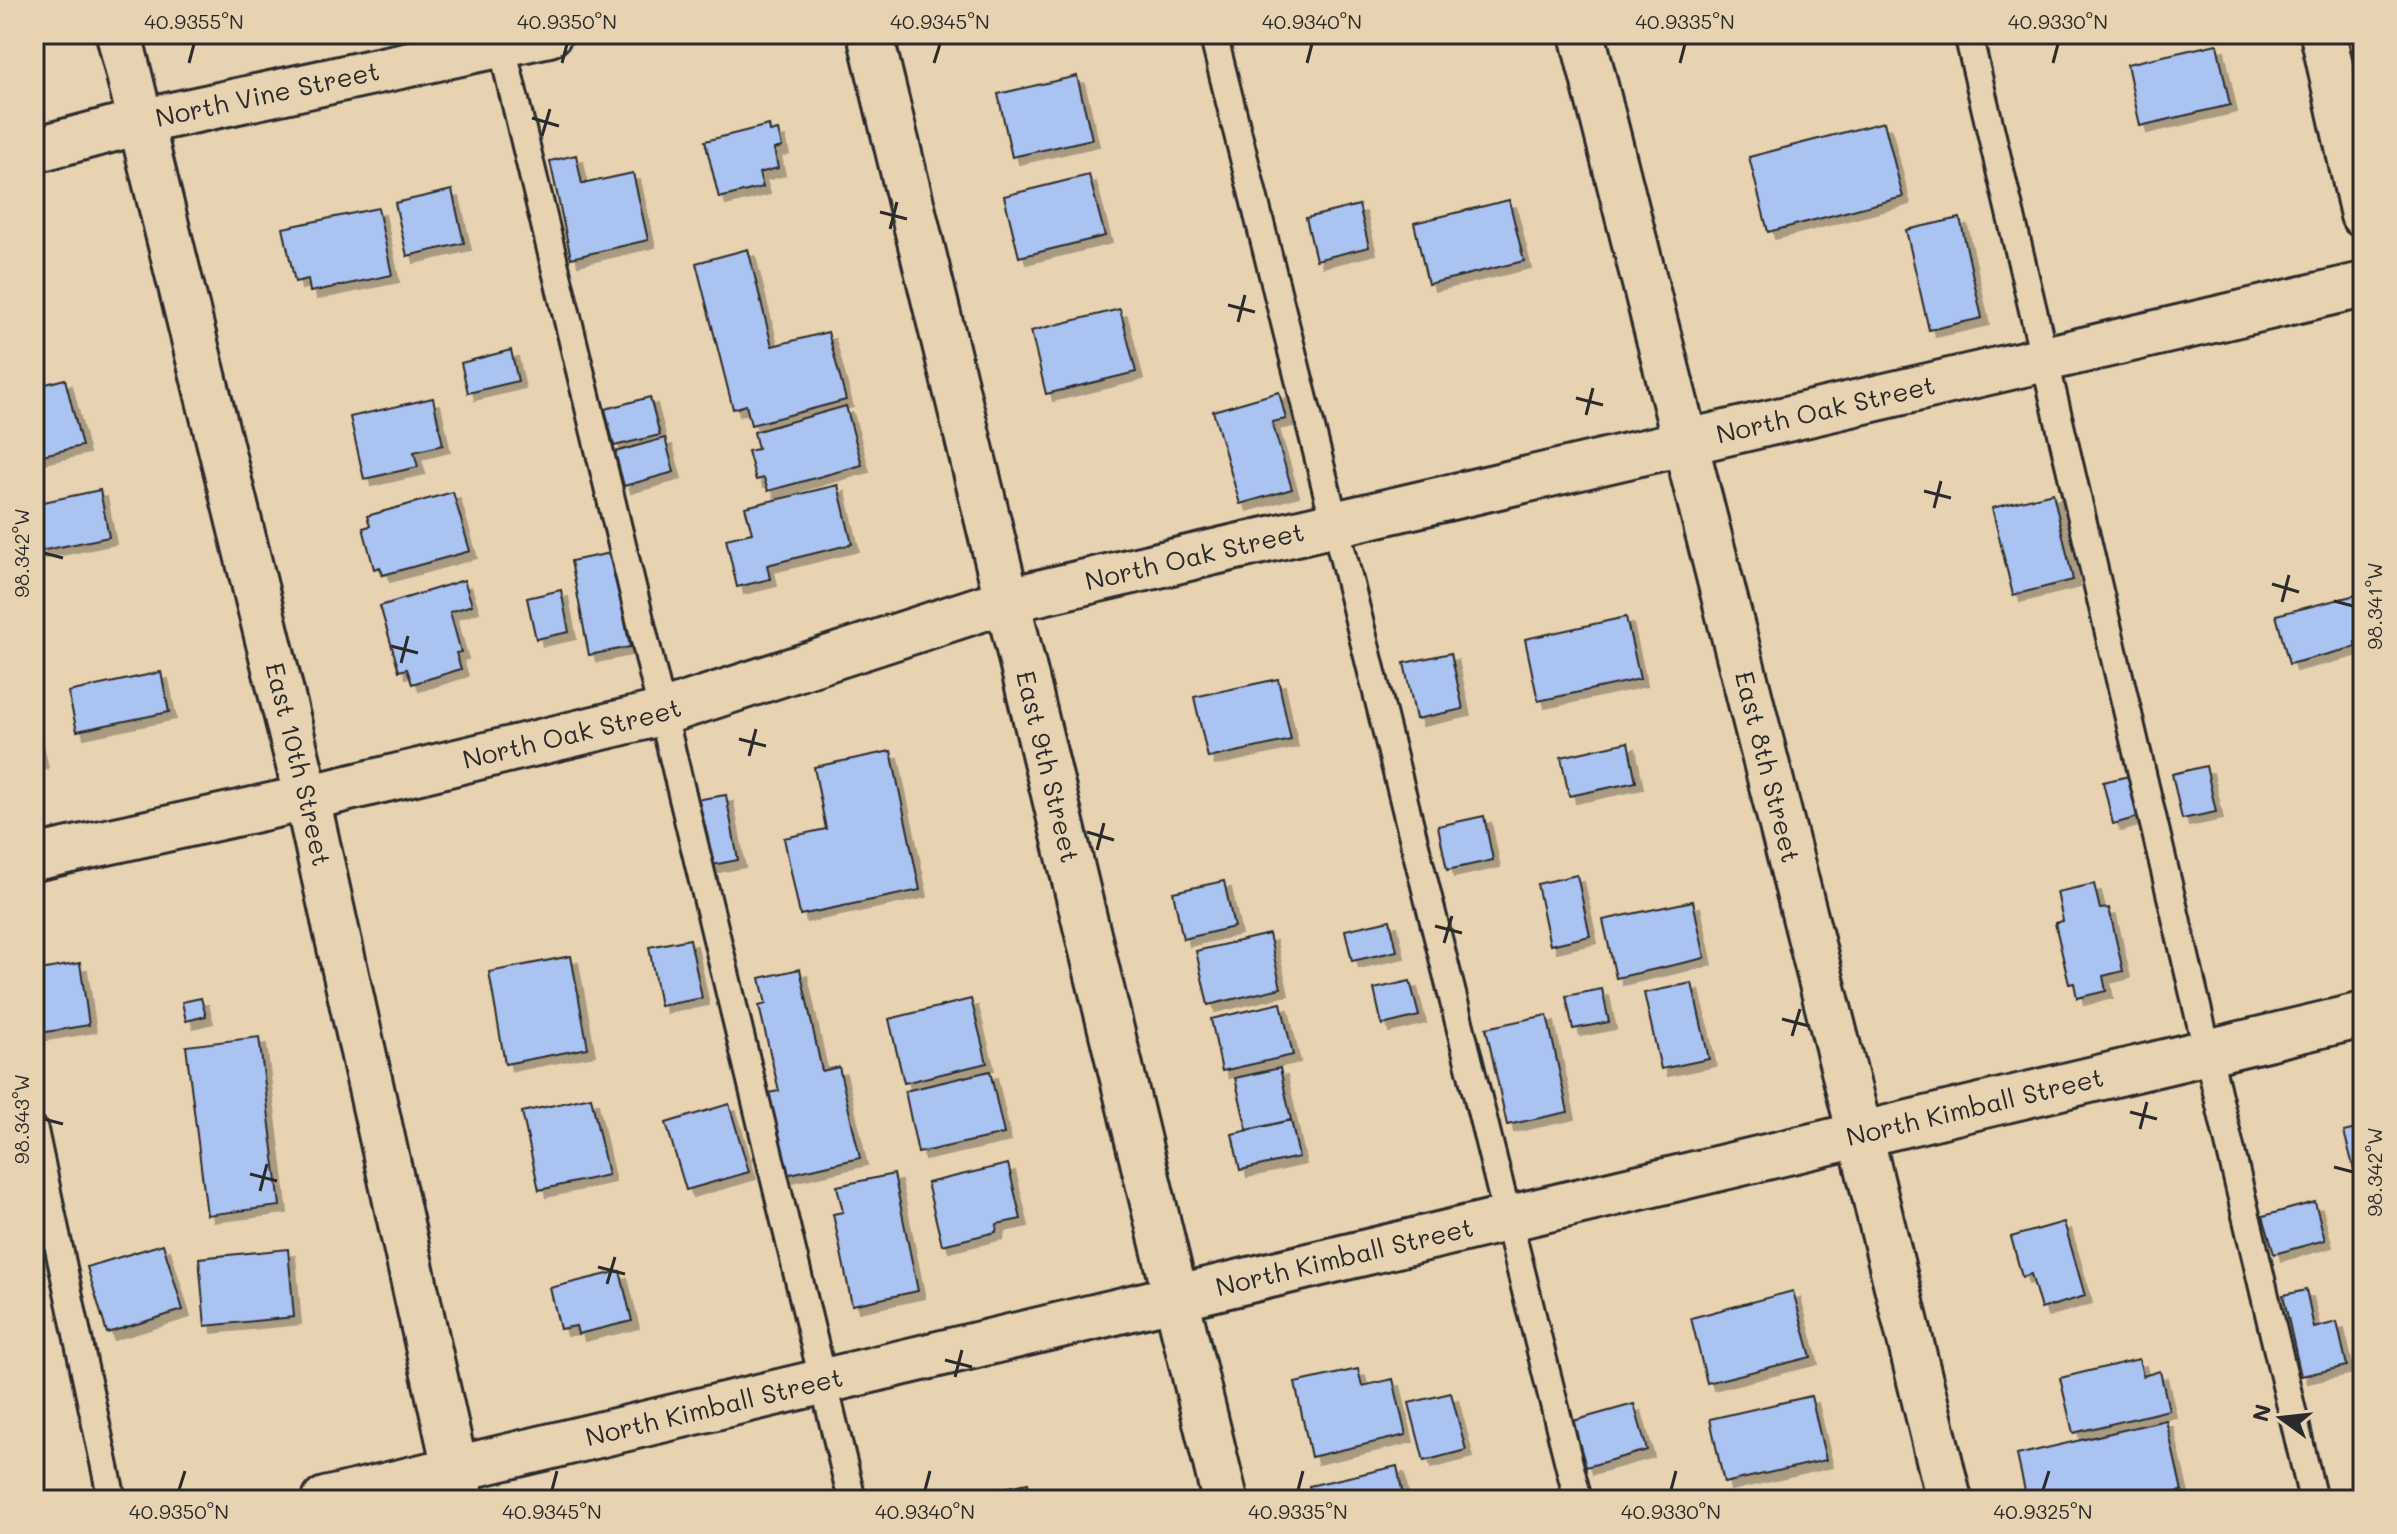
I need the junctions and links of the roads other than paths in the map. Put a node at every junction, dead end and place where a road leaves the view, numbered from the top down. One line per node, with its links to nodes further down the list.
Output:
1 (119, 34): 9 (street, East 10th Street)
2 (549, 34): 8 (street, North Vine Street)
3 (870, 34): 16 (street, East 9th Street)
4 (1213, 34): 15 (lane)
5 (1582, 34): 14 (street, East 8th Street)
6 (1968, 34): 13 (lane)
7 (2323, 34): 11 (street)
8 (501, 39): 9 (street, North Vine Street); 17 (lane)
9 (140, 122): 10 (street, North Vine Street); 18 (street, East 10th Street)
10 (34, 150)
11 (2363, 215)
12 (2363, 285): 13 (street, North Oak Street)
13 (2045, 359): 14 (street, North Oak Street); 21 (lane)
14 (1686, 443): 15 (street, North Oak Street); 23 (street, East 8th Street)
15 (1335, 524): 16 (street, North Oak Street); 24 (lane)
16 (1008, 600): 17 (street, North Oak Street); 25 (street, East 9th Street)
17 (661, 713): 18 (street, North Oak Street); 26 (lane)
18 (307, 798): 19 (street, North Oak Street); 27 (street, East 10th Street)
19 (34, 858)
20 (2363, 1015): 21 (street, North Kimball Street)
21 (2207, 1052): 23 (street, North Kimball Street); 34 (lane)
22 (34, 1130): 28 (lane)
23 (1860, 1134): 24 (street, North Kimball Street); 33 (street, East 8th Street)
24 (1508, 1218): 25 (street, North Kimball Street); 32 (lane)
25 (1176, 1297): 26 (street, North Kimball Street); 31 (street, East 9th Street)
26 (824, 1381): 27 (street, North Kimball Street); 30 (lane)
27 (458, 1485): 29 (street, North Kimball Street)
28 (112, 1500)
29 (325, 1500)
30 (852, 1500)
31 (1225, 1500)
32 (1578, 1500)
33 (1949, 1500)
34 (2313, 1500)

